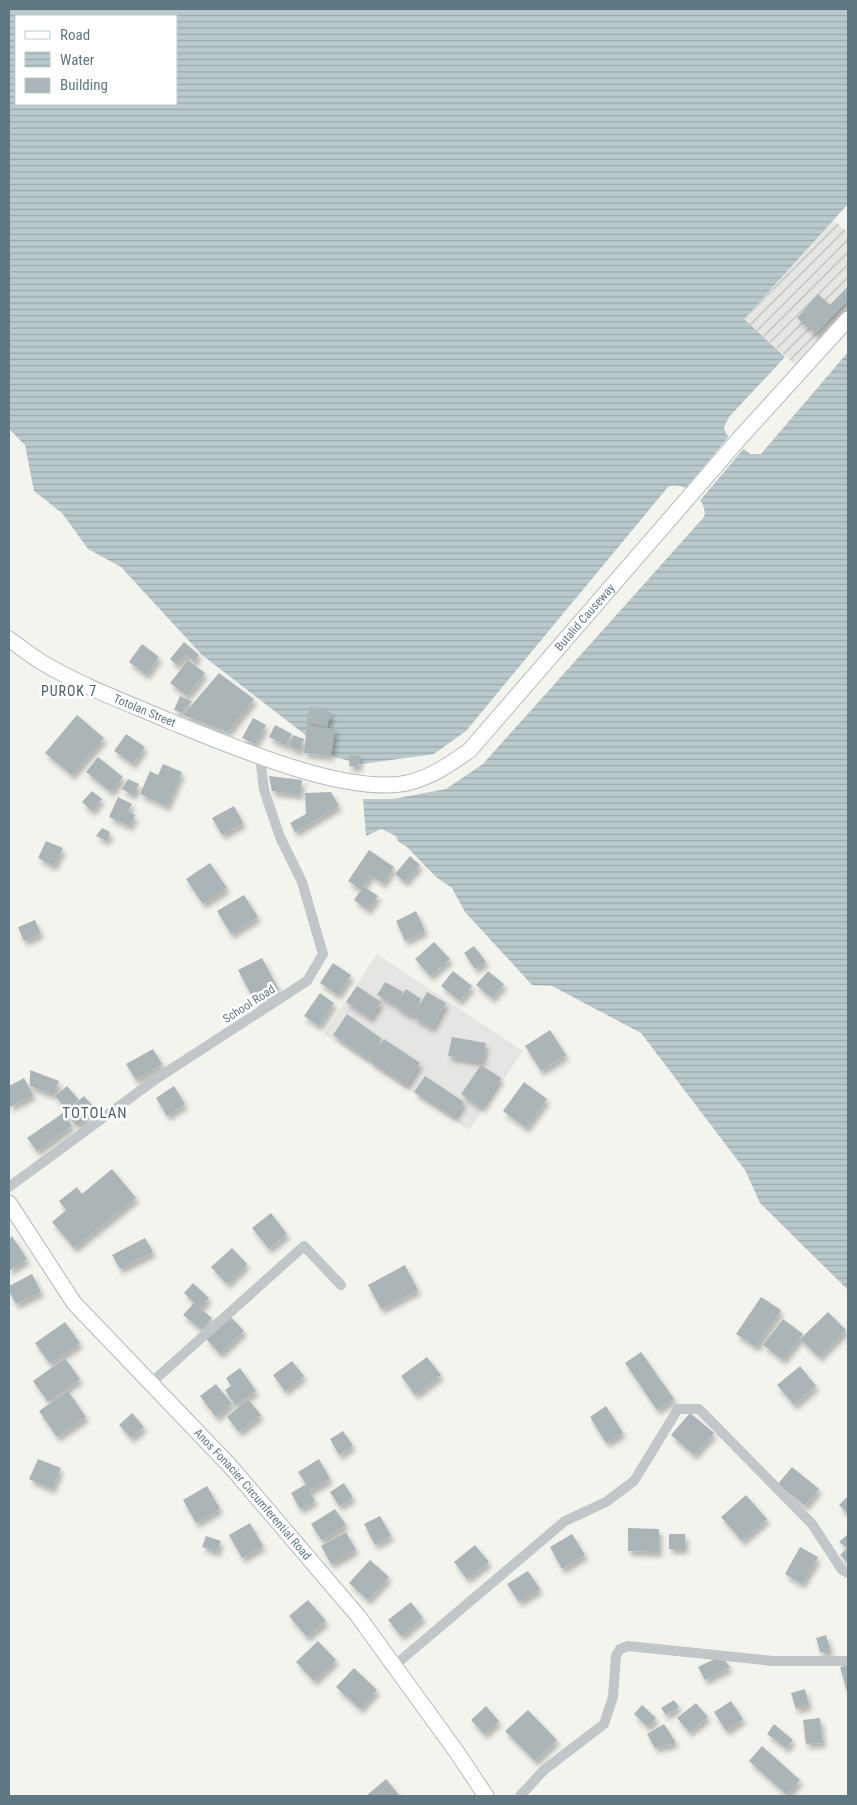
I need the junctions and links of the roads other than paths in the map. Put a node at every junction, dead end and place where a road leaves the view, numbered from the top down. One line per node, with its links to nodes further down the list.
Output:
1 (848, 319): 3 (main road, Butalid Causeway)
2 (9, 639): 3 (main road, Totolan Street)
3 (260, 756): 4 (street, School Road)
4 (9, 1187)
5 (9, 1203): 7 (main road, Anos Fonacier Circumferential Road)
6 (341, 1285): 7 (street)
7 (151, 1384): 10 (main road, Anos Fonacier Circumferential Road)
8 (848, 1573): 10 (street)
9 (848, 1661): 12 (street)
10 (395, 1664): 11 (main road, Anos Fonacier Circumferential Road)
11 (486, 1796)
12 (520, 1796)

